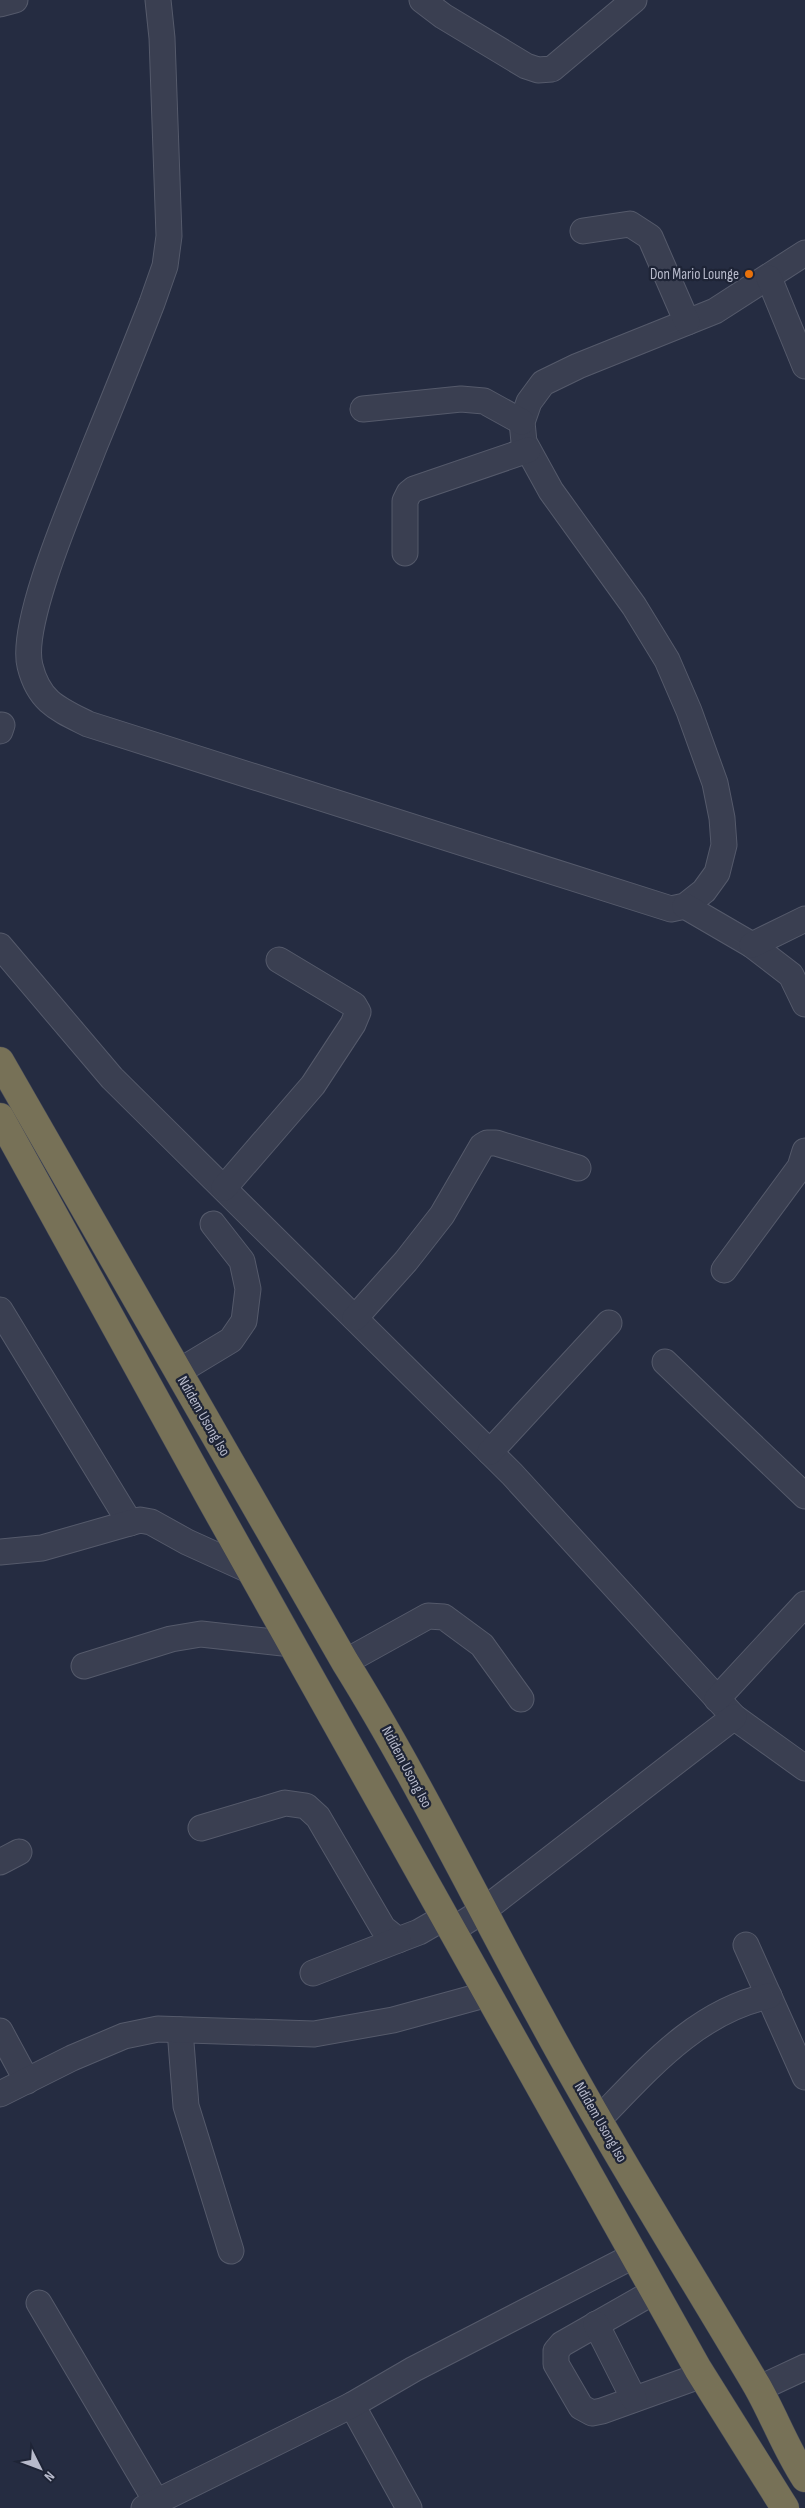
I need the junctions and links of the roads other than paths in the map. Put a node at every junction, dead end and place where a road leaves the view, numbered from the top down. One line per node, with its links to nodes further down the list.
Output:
1 (15, 0): 5 (street)
2 (158, 0): 15 (street)
3 (422, 0): 4 (street)
4 (634, 0)
5 (0, 4)
6 (583, 231): 9 (street)
7 (805, 252): 8 (street)
8 (770, 278): 9 (street); 10 (street)
9 (687, 322): 12 (street)
10 (805, 366)
11 (363, 410): 12 (street)
12 (522, 422): 13 (street)
13 (528, 450): 14 (street); 15 (street)
14 (405, 553)
15 (685, 906): 17 (street)
16 (805, 920): 17 (street)
17 (752, 945): 20 (street)
18 (0, 946): 25 (street)
19 (279, 960): 25 (street)
20 (805, 1004)
21 (0, 1061): 32 (highway, Ndidem Usong Iso)
22 (0, 1117): 37 (highway)
23 (805, 1152): 27 (street)
24 (578, 1168): 29 (street)
25 (224, 1188): 29 (street)
26 (213, 1224): 32 (street)
27 (724, 1270)
28 (0, 1310): 35 (street)
29 (355, 1318): 33 (street)
30 (609, 1323): 33 (street)
31 (665, 1362): 34 (street)
32 (178, 1372): 40 (highway, Ndidem Usong Iso)
33 (490, 1452): 43 (street)
34 (805, 1496)
35 (130, 1523): 36 (street); 37 (street)
36 (0, 1552)
37 (251, 1571): 39 (highway)
38 (804, 1606): 43 (street)
39 (292, 1644): 41 (street); 47 (highway)
40 (345, 1662): 42 (street); 46 (highway, Ndidem Usong Iso)
41 (84, 1666)
42 (521, 1699)
43 (726, 1708): 44 (street); 46 (street)
44 (805, 1768)
45 (201, 1828): 48 (street)
46 (484, 1910): 47 (street); 58 (highway, Ndidem Usong Iso)
47 (448, 1923): 48 (street); 51 (highway)
48 (398, 1940): 50 (street)
49 (746, 1945): 52 (street)
50 (313, 1973)
51 (488, 1994): 53 (street); 60 (highway)
52 (769, 1996): 55 (street); 58 (street)
53 (180, 2030): 56 (street); 59 (street)
54 (0, 2031): 56 (street)
55 (805, 2077)
56 (26, 2081): 57 (street)
57 (0, 2094)
58 (599, 2119): 66 (highway, Ndidem Usong Iso)
59 (231, 2251)
60 (635, 2255): 61 (highway); 68 (street)
61 (654, 2291): 63 (street); 65 (highway)
62 (39, 2303): 70 (street)
63 (596, 2324): 67 (street); 67 (street)
64 (805, 2367): 66 (street)
65 (702, 2374): 67 (street); 72 (highway)
66 (758, 2389): 69 (highway, Ndidem Usong Iso)
67 (634, 2399)
68 (352, 2404): 70 (street); 71 (street)
69 (805, 2478)
70 (150, 2505)
71 (409, 2508)
72 (785, 2508)

